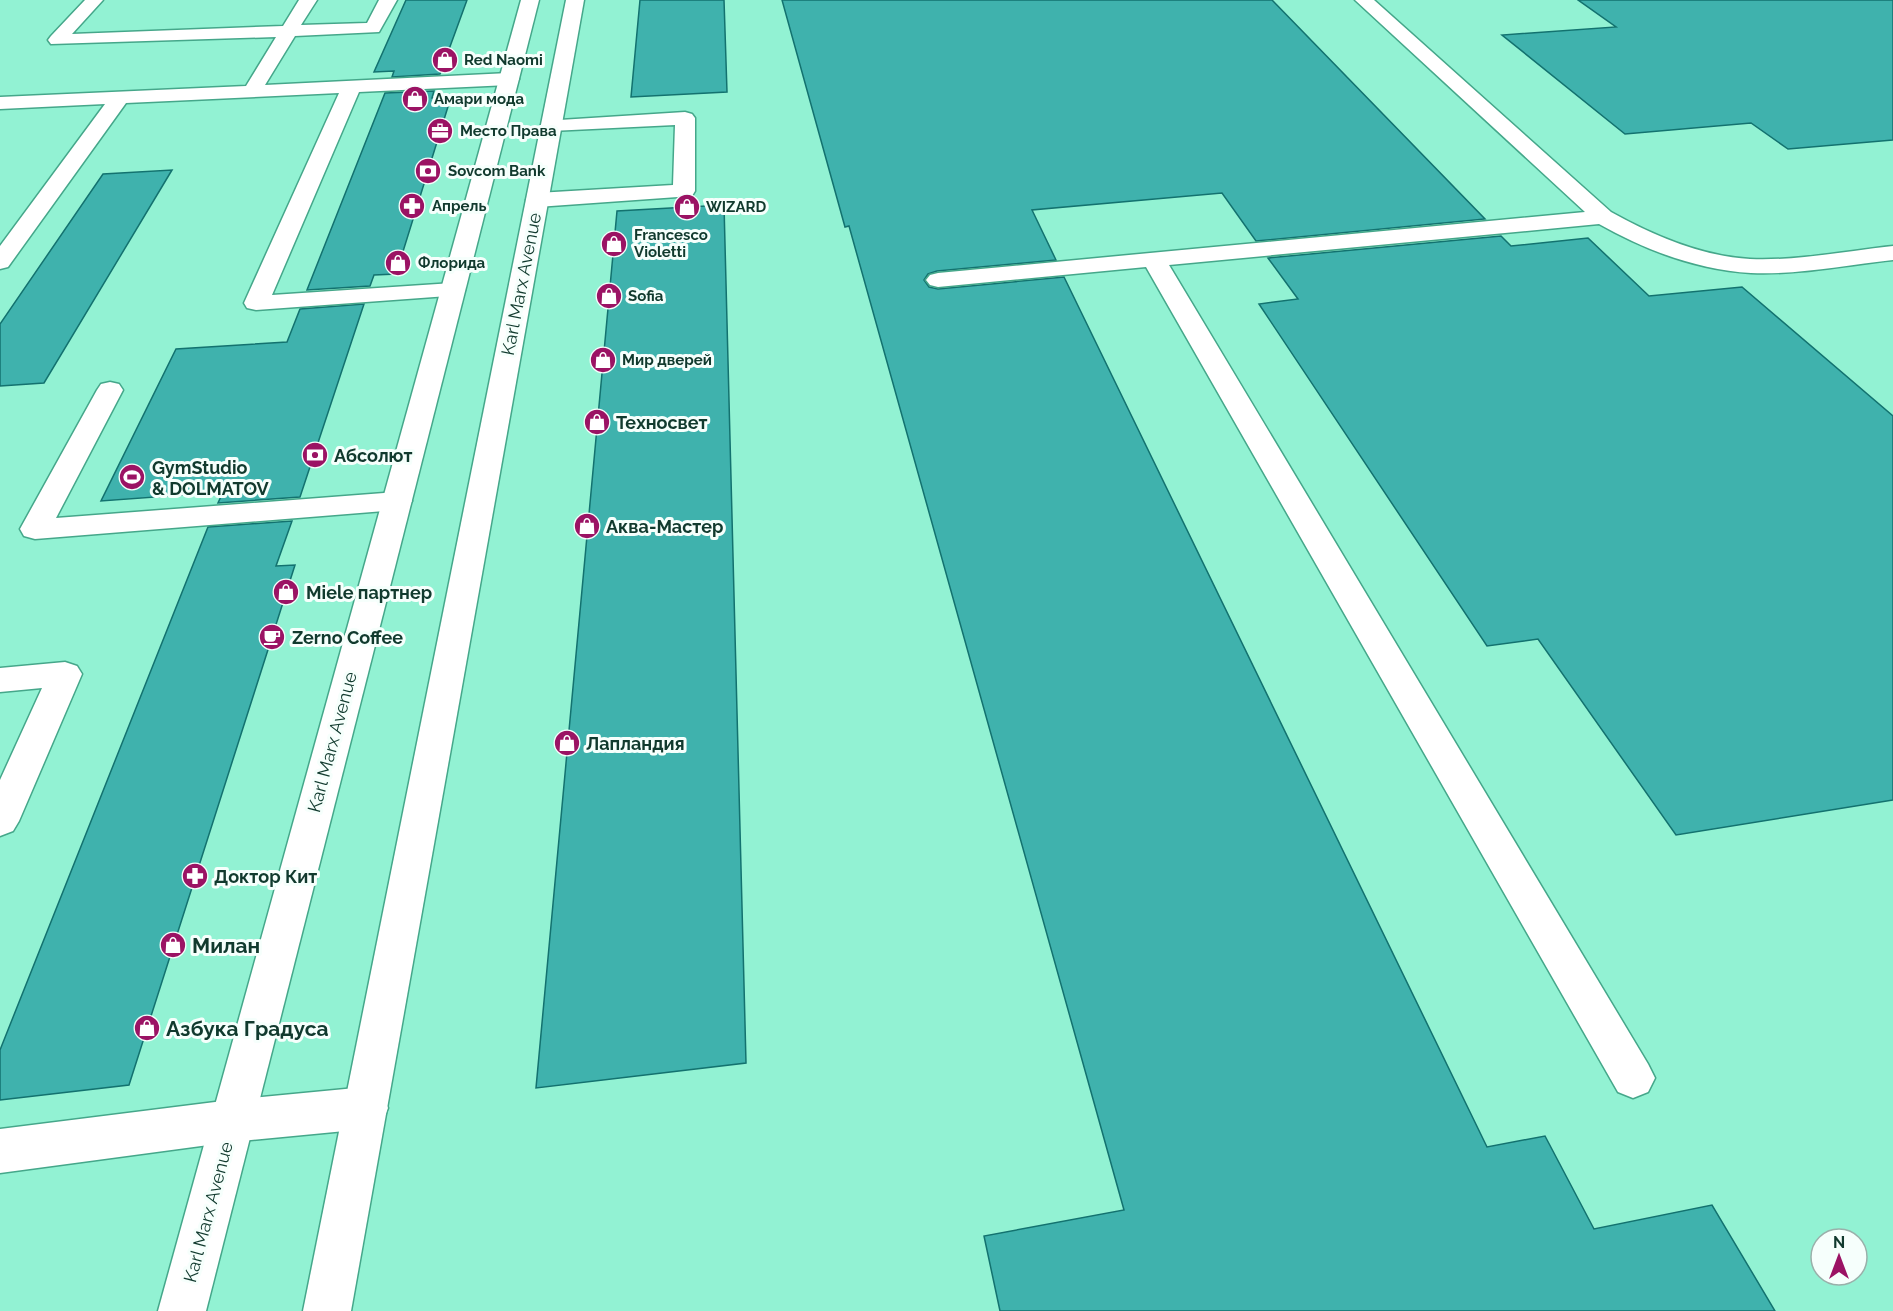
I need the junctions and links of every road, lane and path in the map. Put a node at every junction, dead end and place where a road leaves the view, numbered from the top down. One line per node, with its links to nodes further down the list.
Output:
1 (94, 0): 7 (main road)
2 (308, 0): 7 (main road)
3 (388, 0): 7 (main road)
4 (530, 0): 8 (main road, Karl Marx Avenue)
5 (575, 0): 13 (main road, Karl Marx Avenue)
6 (1364, 0): 15 (main road)
7 (289, 31): 10 (main road)
8 (510, 79): 9 (main road); 20 (main road, Karl Marx Avenue)
9 (352, 86): 10 (main road); 20 (main road)
10 (252, 91): 11 (main road)
11 (120, 97): 12 (main road); 18 (main road)
12 (0, 103)
13 (551, 125): 14 (main road, Karl Marx Avenue); 14 (main road)
14 (537, 200): 26 (main road, Karl Marx Avenue)
15 (1603, 217): 16 (main road); 17 (main road)
16 (1893, 253)
17 (1154, 260): 19 (main road); 25 (main road)
18 (0, 262)
19 (938, 280)
20 (453, 290): 22 (main road, Karl Marx Avenue)
21 (110, 390): 22 (main road)
22 (397, 501): 27 (main road, Karl Marx Avenue)
23 (0, 680): 24 (main road)
24 (0, 821)
25 (1633, 1078)
26 (366, 1108): 27 (main road); 30 (main road, Karl Marx Avenue)
27 (231, 1121): 28 (main road); 29 (main road, Karl Marx Avenue)
28 (0, 1151)
29 (182, 1311)
30 (327, 1311)

